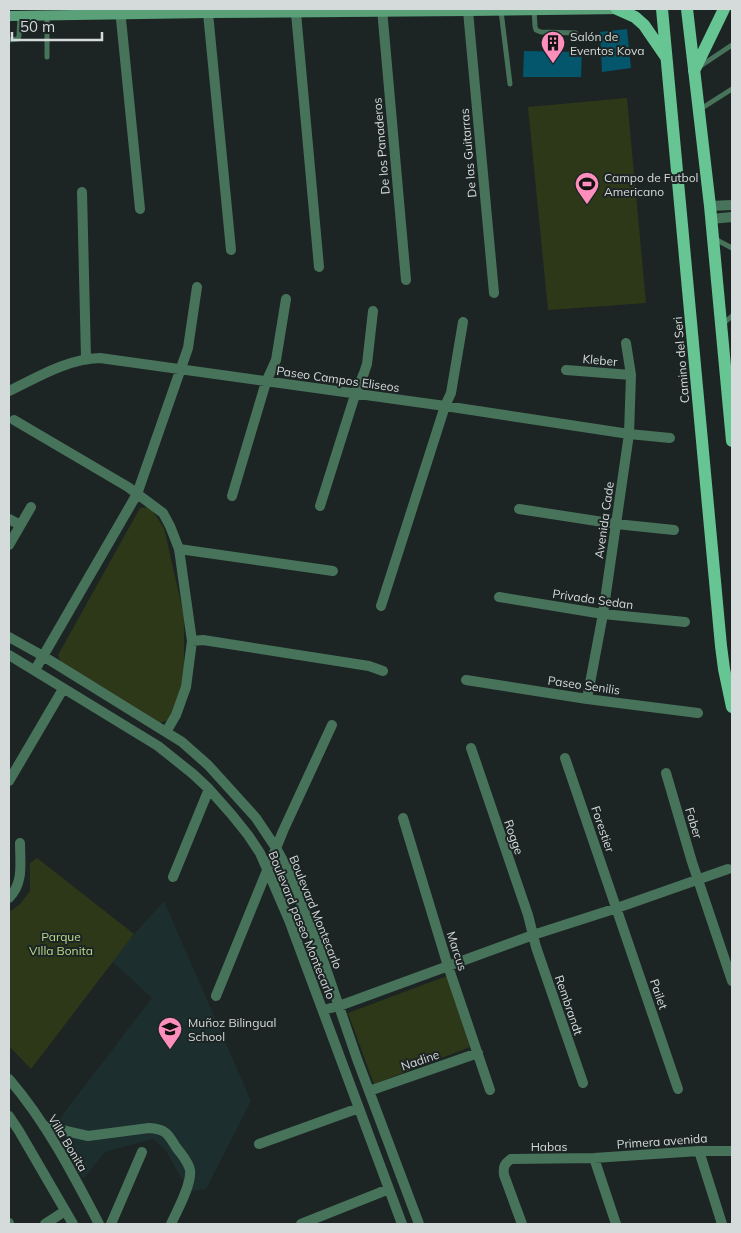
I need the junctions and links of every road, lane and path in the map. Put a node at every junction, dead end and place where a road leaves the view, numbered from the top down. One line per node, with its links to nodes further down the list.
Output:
1 (618, 9): 2 (main road); 7 (main road); 20 (main road)
2 (622, 9)
3 (662, 9): 20 (main road, Camino del Seri)
4 (688, 9): 21 (main road)
5 (724, 9): 21 (main road)
6 (382, 10): 10 (main road); 12 (main road); 34 (street, De los Panaderos)
7 (534, 10): 8 (main road); 16 (lane)
8 (500, 11): 10 (main road); 22 (lane)
9 (120, 12): 11 (main road); 13 (main road); 27 (street)
10 (468, 12): 36 (street, De las Guitarras)
11 (208, 13): 12 (main road); 32 (street)
12 (296, 13): 33 (street)
13 (47, 15): 15 (main road); 19 (lane)
14 (9, 16): 15 (main road)
15 (20, 16): 17 (lane)
16 (576, 33)
17 (9, 40)
18 (732, 45): 21 (lane)
19 (47, 57)
20 (666, 57): 82 (main road, Camino del Seri)
21 (694, 70): 24 (main road)
22 (510, 84)
23 (732, 89): 24 (lane)
24 (699, 111): 28 (main road)
25 (82, 192): 43 (street)
26 (732, 204): 28 (street)
27 (140, 209)
28 (710, 213): 29 (street); 30 (main road)
29 (732, 217)
30 (712, 237): 31 (lane); 41 (main road)
31 (732, 248)
32 (231, 250)
33 (319, 267)
34 (406, 280)
35 (197, 287): 44 (street)
36 (494, 293)
37 (286, 299): 48 (street)
38 (373, 311): 50 (street)
39 (732, 316): 41 (lane)
40 (463, 322): 52 (street)
41 (721, 326): 46 (main road)
42 (626, 344): 47 (street, Avenida Cade)
43 (86, 358): 44 (street, Paseo Campos Eliseos); 49 (street, Paseo Campos Eliseos)
44 (181, 369): 48 (street, Paseo Campos Eliseos); 57 (street)
45 (566, 370): 47 (street, Kleber)
46 (729, 374): 51 (main road)
47 (631, 375): 54 (street, Avenida Cade)
48 (266, 382): 50 (street, Paseo Campos Eliseos); 58 (street)
49 (9, 391)
50 (356, 394): 52 (street, Paseo Campos Eliseos); 59 (street)
51 (731, 404): 56 (main road)
52 (445, 406): 54 (street, Paseo Campos Eliseos); 70 (street)
53 (14, 420): 57 (street)
54 (629, 434): 55 (street, Paseo Campos Eliseos); 63 (street, Avenida Cade)
55 (670, 438)
56 (732, 441)
57 (137, 494): 67 (street); 76 (street)
58 (232, 496)
59 (320, 506)
60 (31, 507): 64 (street)
61 (519, 509): 63 (street)
62 (9, 518): 64 (street)
63 (616, 524): 65 (street); 71 (street, Avenida Cade)
64 (20, 525): 66 (street)
65 (674, 530)
66 (9, 546)
67 (179, 549): 68 (street); 74 (street)
68 (333, 571)
69 (499, 597): 71 (street, Privada Sedan)
70 (382, 606)
71 (603, 614): 72 (street, Privada Sedan); 81 (street, Avenida Cade)
72 (685, 622)
73 (9, 637): 76 (street, Boulevard Montecarlo)
74 (192, 640): 78 (street); 85 (street)
75 (9, 655): 77 (street, Boulevard paseo Montecarlo)
76 (43, 656): 77 (street); 85 (street, Boulevard Montecarlo)
77 (35, 670): 80 (street, Boulevard paseo Montecarlo)
78 (384, 671)
79 (466, 680): 81 (street, Paseo Senilis)
80 (63, 688): 89 (street); 90 (street, Boulevard paseo Montecarlo)
81 (587, 699): 83 (street, Paseo Senilis)
82 (732, 707)
83 (698, 713)
84 (332, 725): 93 (street)
85 (166, 732): 93 (street, Boulevard Montecarlo)
86 (470, 748): 100 (street, Rogge)
87 (566, 758): 99 (street, Forestier)
88 (666, 772): 97 (street, Faber)
89 (9, 781)
90 (209, 789): 94 (street, Boulevard paseo Montecarlo); 96 (street)
91 (403, 818): 101 (street, Marcus)
92 (20, 843): 98 (street)
93 (276, 848): 94 (street); 104 (street, Boulevard Montecarlo)
94 (267, 869): 103 (street); 105 (street, Boulevard paseo Montecarlo)
95 (728, 869): 97 (street)
96 (173, 877)
97 (698, 880): 99 (street); 102 (street, Faber)
98 (9, 898)
99 (617, 908): 100 (street); 109 (street, Pailet)
100 (533, 935): 101 (street); 108 (street, Rembrandt)
101 (448, 966): 104 (street); 106 (street, Marcus)
102 (732, 981)
103 (216, 996)
104 (339, 1006): 105 (street); 111 (street, Boulevard Montecarlo)
105 (323, 1010): 112 (street, Boulevard paseo Montecarlo)
106 (478, 1052): 110 (street, Marcus); 111 (street, Nadine)
107 (9, 1079): 114 (street, Villa Bonita)
108 (583, 1083)
109 (678, 1089)
110 (490, 1090)
111 (370, 1091): 129 (street, Boulevard Montecarlo)
112 (355, 1110): 115 (street); 120 (street, Boulevard paseo Montecarlo)
113 (9, 1116): 121 (street)
114 (44, 1126): 124 (street, Villa Bonita); 126 (street)
115 (260, 1144)
116 (699, 1151): 117 (street, Primera avenida); 119 (street, Primera avenida); 132 (street)
117 (732, 1151)
118 (142, 1152): 125 (street)
119 (594, 1158): 130 (street, Habas); 131 (street)
120 (385, 1190): 127 (street); 128 (street, Boulevard paseo Montecarlo)
121 (66, 1211): 122 (street); 123 (street)
122 (45, 1224)
123 (74, 1224)
124 (99, 1224)
125 (111, 1224)
126 (171, 1224)
127 (301, 1224)
128 (402, 1224)
129 (419, 1224)
130 (522, 1224)
131 (616, 1224)
132 (722, 1224)

